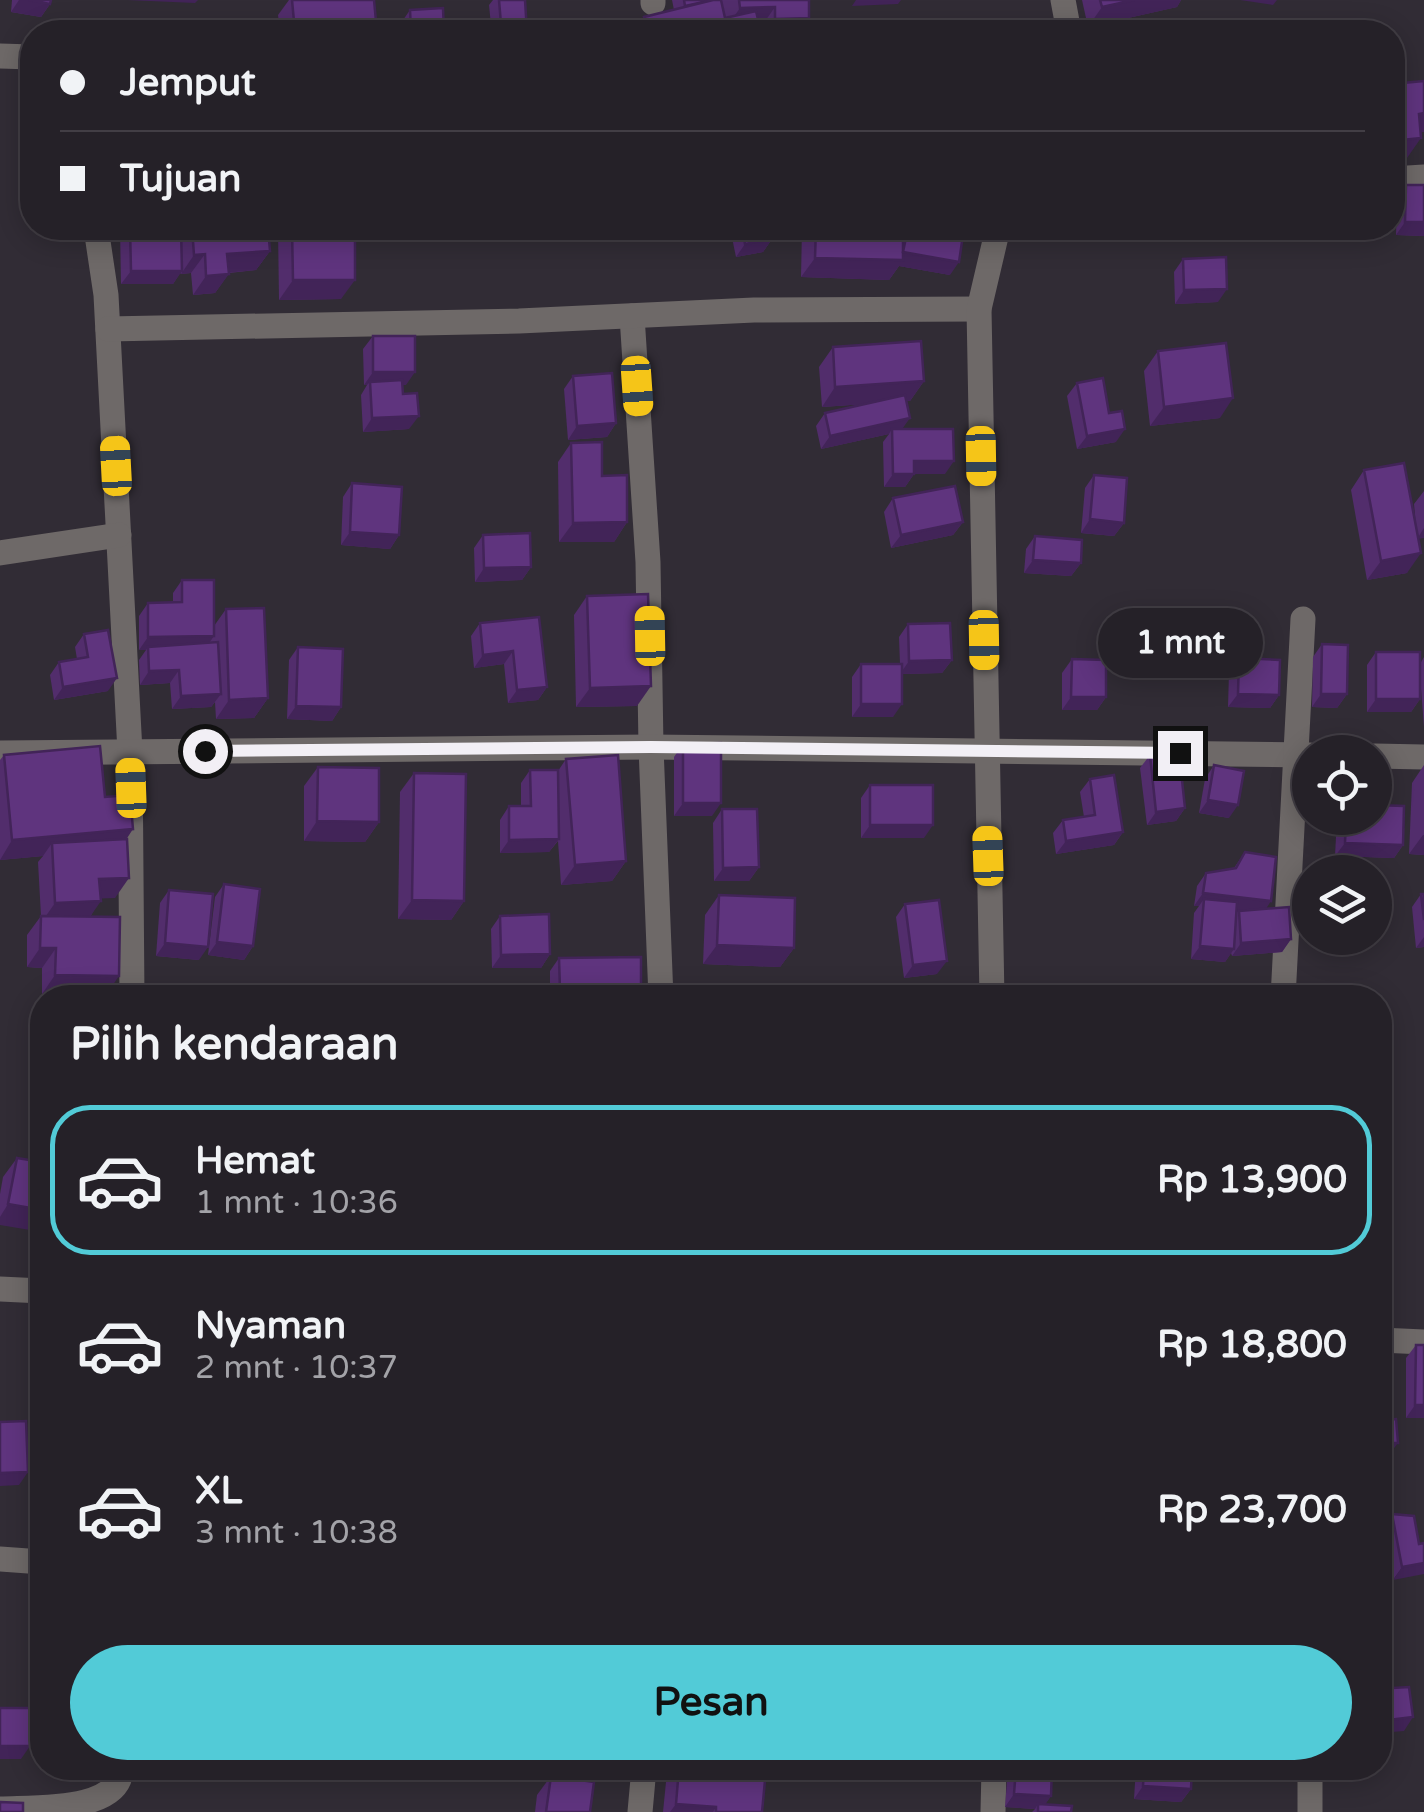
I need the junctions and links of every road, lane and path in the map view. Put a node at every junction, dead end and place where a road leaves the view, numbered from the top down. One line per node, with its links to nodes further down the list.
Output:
1 (97, 240): 5 (street)
2 (995, 240): 3 (street)
3 (979, 310): 4 (street); 11 (street)
4 (632, 316): 5 (street); 10 (street)
5 (108, 329): 6 (street)
6 (120, 535): 7 (street); 12 (street)
7 (0, 553)
8 (1303, 619): 9 (street)
9 (1304, 735)
10 (651, 747): 11 (street); 12 (street); 19 (street)
11 (986, 750): 14 (street); 20 (street)
12 (130, 752): 13 (street); 18 (street)
13 (0, 753)
14 (1292, 755)
15 (1392, 756): 16 (street)
16 (1424, 757)
17 (1297, 835): 21 (street)
18 (132, 985)
19 (661, 985)
20 (992, 985)
21 (1283, 985)
22 (0, 1290): 23 (street)
23 (30, 1291)
24 (1392, 1341): 25 (street)
25 (1424, 1342)
26 (0, 1559): 27 (street)
27 (30, 1561)
28 (118, 1780): 32 (street)
29 (643, 1780): 33 (street)
30 (994, 1780): 34 (street)
31 (1310, 1780): 35 (street)
32 (0, 1809)
33 (640, 1812)
34 (993, 1812)
35 (1310, 1812)

